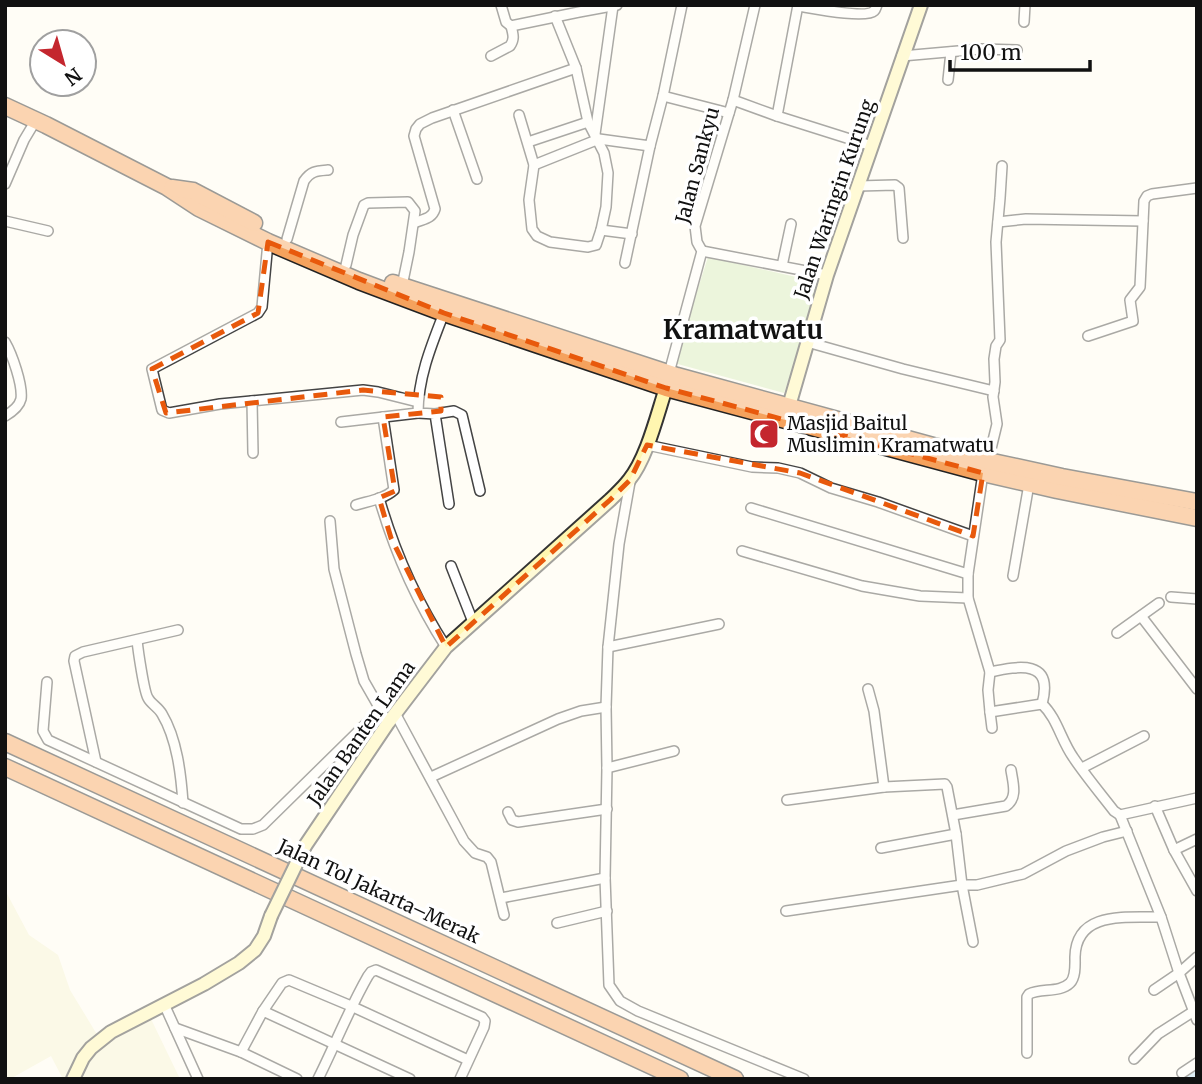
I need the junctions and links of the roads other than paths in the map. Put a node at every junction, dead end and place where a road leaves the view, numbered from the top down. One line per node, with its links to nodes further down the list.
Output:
1 (501, 5): 13 (street)
2 (682, 5): 20 (street)
3 (755, 5): 21 (street, Jalan Sankyu)
4 (877, 5): 10 (street)
5 (921, 5): 17 (main road, Jalan Waringin Kurung)
6 (1025, 5): 12 (street)
7 (615, 6): 9 (street); 29 (street)
8 (798, 6): 10 (street); 26 (street)
9 (578, 8): 11 (street)
10 (847, 9)
11 (555, 16): 13 (street); 18 (street)
12 (1024, 22)
13 (511, 26): 16 (street)
14 (1017, 50): 15 (street)
15 (951, 52): 17 (street); 19 (street)
16 (491, 56)
17 (902, 56): 32 (main road, Jalan Waringin Kurung)
18 (576, 68): 23 (street); 28 (street)
19 (948, 80)
20 (663, 96): 24 (street); 31 (street)
21 (733, 100): 24 (street, Jalan Sankyu); 26 (street)
22 (5, 106): 27 (highway)
23 (453, 110): 36 (street); 44 (street)
24 (729, 113): 52 (street, Jalan Sankyu)
25 (519, 115): 30 (street)
26 (778, 116): 32 (street)
27 (36, 120): 37 (street); 39 (highway)
28 (589, 122): 29 (street); 30 (street)
29 (597, 137): 31 (street); 33 (street); 46 (street)
30 (528, 142): 33 (street)
31 (650, 146): 48 (street)
32 (872, 146): 38 (main road, Jalan Waringin Kurung)
33 (534, 165): 46 (street)
34 (1002, 166): 43 (street)
35 (328, 170): 50 (street)
36 (477, 179)
37 (5, 184)
38 (858, 186): 49 (street); 56 (main road, Jalan Waringin Kurung)
39 (167, 187): 50 (highway); 51 (highway)
40 (1197, 188): 42 (street)
41 (5, 220): 47 (street)
42 (1143, 221): 43 (street); 59 (street)
43 (998, 222): 63 (street)
44 (414, 223): 54 (street); 57 (street)
45 (791, 224): 55 (street)
46 (601, 230): 48 (street)
47 (48, 231)
48 (632, 234): 53 (street)
49 (902, 237)
50 (287, 239): 54 (highway)
51 (268, 242): 58 (highway); 64 (street)
52 (702, 251): 55 (street); 62 (street, Jalan Sankyu)
53 (625, 263)
54 (346, 265): 57 (highway)
55 (782, 266): 56 (street)
56 (827, 275): 61 (main road, Jalan Waringin Kurung)
57 (402, 286): 62 (highway)
58 (444, 313): 62 (highway); 65 (street)
59 (1088, 336)
60 (5, 342): 69 (street)
61 (807, 342): 63 (street); 66 (main road, Jalan Waringin Kurung)
62 (668, 381): 66 (highway); 72 (main road, Jalan Banten Lama); 74 (highway)
63 (994, 391): 74 (street)
64 (252, 401): 65 (street); 73 (street)
65 (418, 402): 67 (street)
66 (789, 406): 74 (highway)
67 (418, 413): 68 (street); 70 (street)
68 (435, 414): 77 (street); 80 (street)
69 (5, 416)
70 (383, 418): 71 (street); 78 (street)
71 (341, 422)
72 (647, 445): 75 (main road, Jalan Banten Lama); 85 (street)
73 (253, 453)
74 (986, 467): 76 (highway); 79 (highway); 85 (street)
75 (630, 480): 95 (main road, Jalan Banten Lama); 101 (street)
76 (1029, 484): 83 (highway); 89 (street)
77 (480, 491)
78 (379, 498): 81 (street); 100 (street)
79 (1197, 502)
80 (449, 504)
81 (356, 505)
82 (751, 508): 88 (street)
83 (1197, 518)
84 (330, 521): 108 (street)
85 (973, 536): 88 (street)
86 (742, 551): 91 (street)
87 (452, 566): 95 (street)
88 (968, 574): 91 (street)
89 (1013, 576)
90 (1171, 597): 92 (street)
91 (968, 598): 102 (street)
92 (1197, 599)
93 (1159, 603): 94 (street)
94 (1141, 616): 98 (street); 105 (street)
95 (473, 622): 100 (main road, Jalan Banten Lama)
96 (719, 624): 101 (street)
97 (178, 630): 99 (street)
98 (1117, 633)
99 (137, 640): 115 (street); 124 (street)
100 (446, 647): 110 (main road, Jalan Banten Lama)
101 (608, 647): 107 (street)
102 (990, 672): 106 (street); 109 (street)
103 (47, 682): 115 (street)
104 (868, 688): 121 (street)
105 (1197, 689)
106 (1042, 704): 109 (street); 118 (street)
107 (606, 707): 117 (street); 120 (street)
108 (380, 710): 110 (street); 124 (street)
109 (990, 712): 111 (street)
110 (392, 718): 120 (street); 148 (main road, Jalan Banten Lama, bridge)
111 (992, 728)
112 (1144, 736): 118 (street)
113 (5, 742): 167 (highway, Jalan Tol Jakarta–Merak)
114 (674, 751): 117 (street)
115 (96, 762): 124 (street)
116 (5, 767): 166 (highway)
117 (607, 768): 126 (street)
118 (1082, 768): 129 (street)
119 (1011, 770): 128 (street)
120 (431, 778): 138 (street)
121 (884, 787): 123 (street); 128 (street)
122 (1197, 798): 125 (street)
123 (787, 800)
124 (183, 803)
125 (1155, 806): 129 (street); 134 (street)
126 (607, 809): 127 (street); 135 (street)
127 (508, 812)
128 (953, 815): 131 (street)
129 (1120, 815): 130 (street)
130 (1127, 831): 136 (street); 142 (street)
131 (956, 834): 133 (street); 136 (street)
132 (1197, 839): 134 (street)
133 (881, 848)
134 (1174, 850): 137 (street)
135 (605, 878): 138 (street); 139 (street)
136 (962, 885): 140 (street); 144 (street)
137 (1197, 891)
138 (501, 898): 141 (street)
139 (607, 911): 143 (street); 168 (street)
140 (786, 911)
141 (504, 915)
142 (1161, 918): 146 (street); 155 (street)
143 (557, 923)
144 (973, 942)
145 (1197, 957): 146 (street)
146 (1179, 973): 147 (street); 151 (street)
147 (1154, 990)
148 (164, 1004): 152 (street); 160 (main road, Jalan Banten Lama)
149 (351, 1006): 150 (street); 153 (street); 157 (street); 157 (street)
150 (263, 1011): 153 (street); 154 (street)
151 (1195, 1015): 156 (street)
152 (175, 1028): 154 (street); 161 (street)
153 (335, 1045): 163 (street); 164 (street)
154 (241, 1052): 162 (street)
155 (1027, 1053)
156 (1134, 1059)
157 (468, 1060): 165 (street)
158 (1197, 1063): 159 (street)
159 (1182, 1073)
160 (73, 1079)
161 (198, 1079)
162 (298, 1079)
163 (318, 1079)
164 (410, 1079)
165 (460, 1079)
166 (680, 1079)
167 (735, 1079)
168 (804, 1079)

